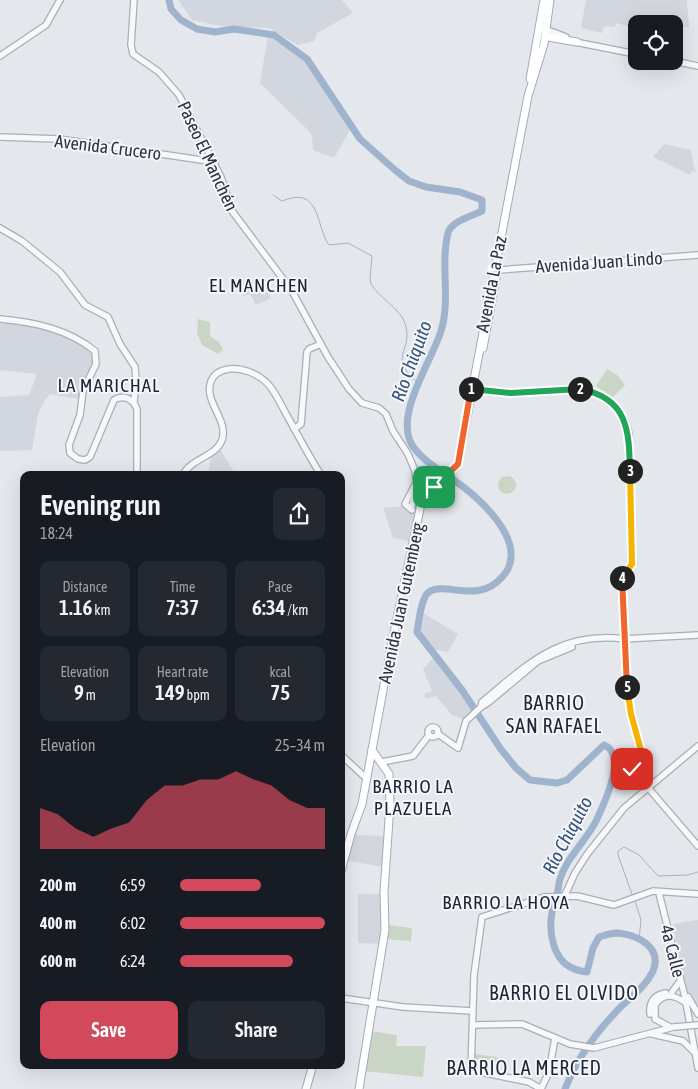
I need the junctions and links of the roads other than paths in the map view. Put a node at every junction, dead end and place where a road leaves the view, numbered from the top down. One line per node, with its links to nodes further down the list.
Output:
1 (60, 0): 10 (street)
2 (134, 0): 16 (street, Paseo El Manchén)
3 (544, 0): 13 (main road, Avenida La Paz)
4 (550, 0): 5 (main road, Avenida La Paz)
5 (545, 29): 7 (street); 8 (main road, Avenida La Paz)
6 (548, 37): 7 (main road)
7 (577, 42): 8 (street); 9 (street)
8 (542, 45): 13 (main road); 14 (main road, Avenida La Paz)
9 (628, 52)
10 (0, 56)
11 (683, 63): 12 (street)
12 (698, 66)
13 (530, 77): 14 (main road, Avenida La Paz)
14 (528, 96): 17 (main road, Avenida La Paz)
15 (0, 137): 16 (street, Avenida Crucero)
16 (215, 162): 22 (street, Paseo El Manchén)
17 (505, 215): 20 (main road); 23 (main road, Avenida La Paz)
18 (0, 228): 24 (street)
19 (698, 255): 20 (street, Avenida Juan Lindo)
20 (495, 269): 23 (main road)
21 (0, 319): 24 (street)
22 (321, 344): 25 (street); 32 (street, Paseo El Manchén)
23 (471, 387): 28 (main road, Avenida La Paz); 36 (street)
24 (134, 402): 29 (street)
25 (301, 424): 26 (street); 27 (street)
26 (294, 429): 27 (street); 30 (street)
27 (302, 442): 31 (street)
28 (454, 470): 34 (main road, Avenida Juan Gutemberg)
29 (137, 471)
30 (187, 471)
31 (320, 471)
32 (417, 481): 33 (street, Paseo El Manchén); 33 (street)
33 (411, 509): 34 (street)
34 (419, 513): 38 (main road, Avenida Juan Gutemberg)
35 (698, 635): 36 (street)
36 (625, 639): 40 (street); 42 (street)
37 (698, 746): 42 (street)
38 (372, 750): 40 (main road); 41 (main road, Avenida Juan Gutemberg)
39 (345, 759): 41 (street)
40 (382, 762): 53 (main road)
41 (367, 779): 44 (main road, Avenida Juan Gutemberg)
42 (647, 788): 43 (street); 47 (street)
43 (698, 846)
44 (345, 856)
45 (658, 893): 46 (street); 47 (street); 48 (street, 4a Calle)
46 (698, 894)
47 (565, 895): 54 (street)
48 (670, 940): 49 (street, 4a Calle); 55 (street)
49 (680, 981): 50 (street); 52 (street, 4a Calle)
50 (672, 992): 52 (street); 59 (street)
51 (345, 999): 53 (street)
52 (685, 1000): 58 (street); 62 (street, 4a Calle)
53 (373, 1003): 54 (street); 66 (main road)
54 (472, 1011): 56 (street)
55 (698, 1014)
56 (474, 1025): 60 (street); 67 (street)
57 (698, 1025): 58 (street, bridge)
58 (673, 1027): 59 (street)
59 (660, 1033): 60 (street); 62 (street)
60 (555, 1038): 67 (street)
61 (698, 1044): 62 (street)
62 (695, 1054): 63 (street, 4a Calle)
63 (698, 1068)
64 (312, 1069): 65 (main road)
65 (306, 1089)
66 (359, 1089)
67 (541, 1089)

